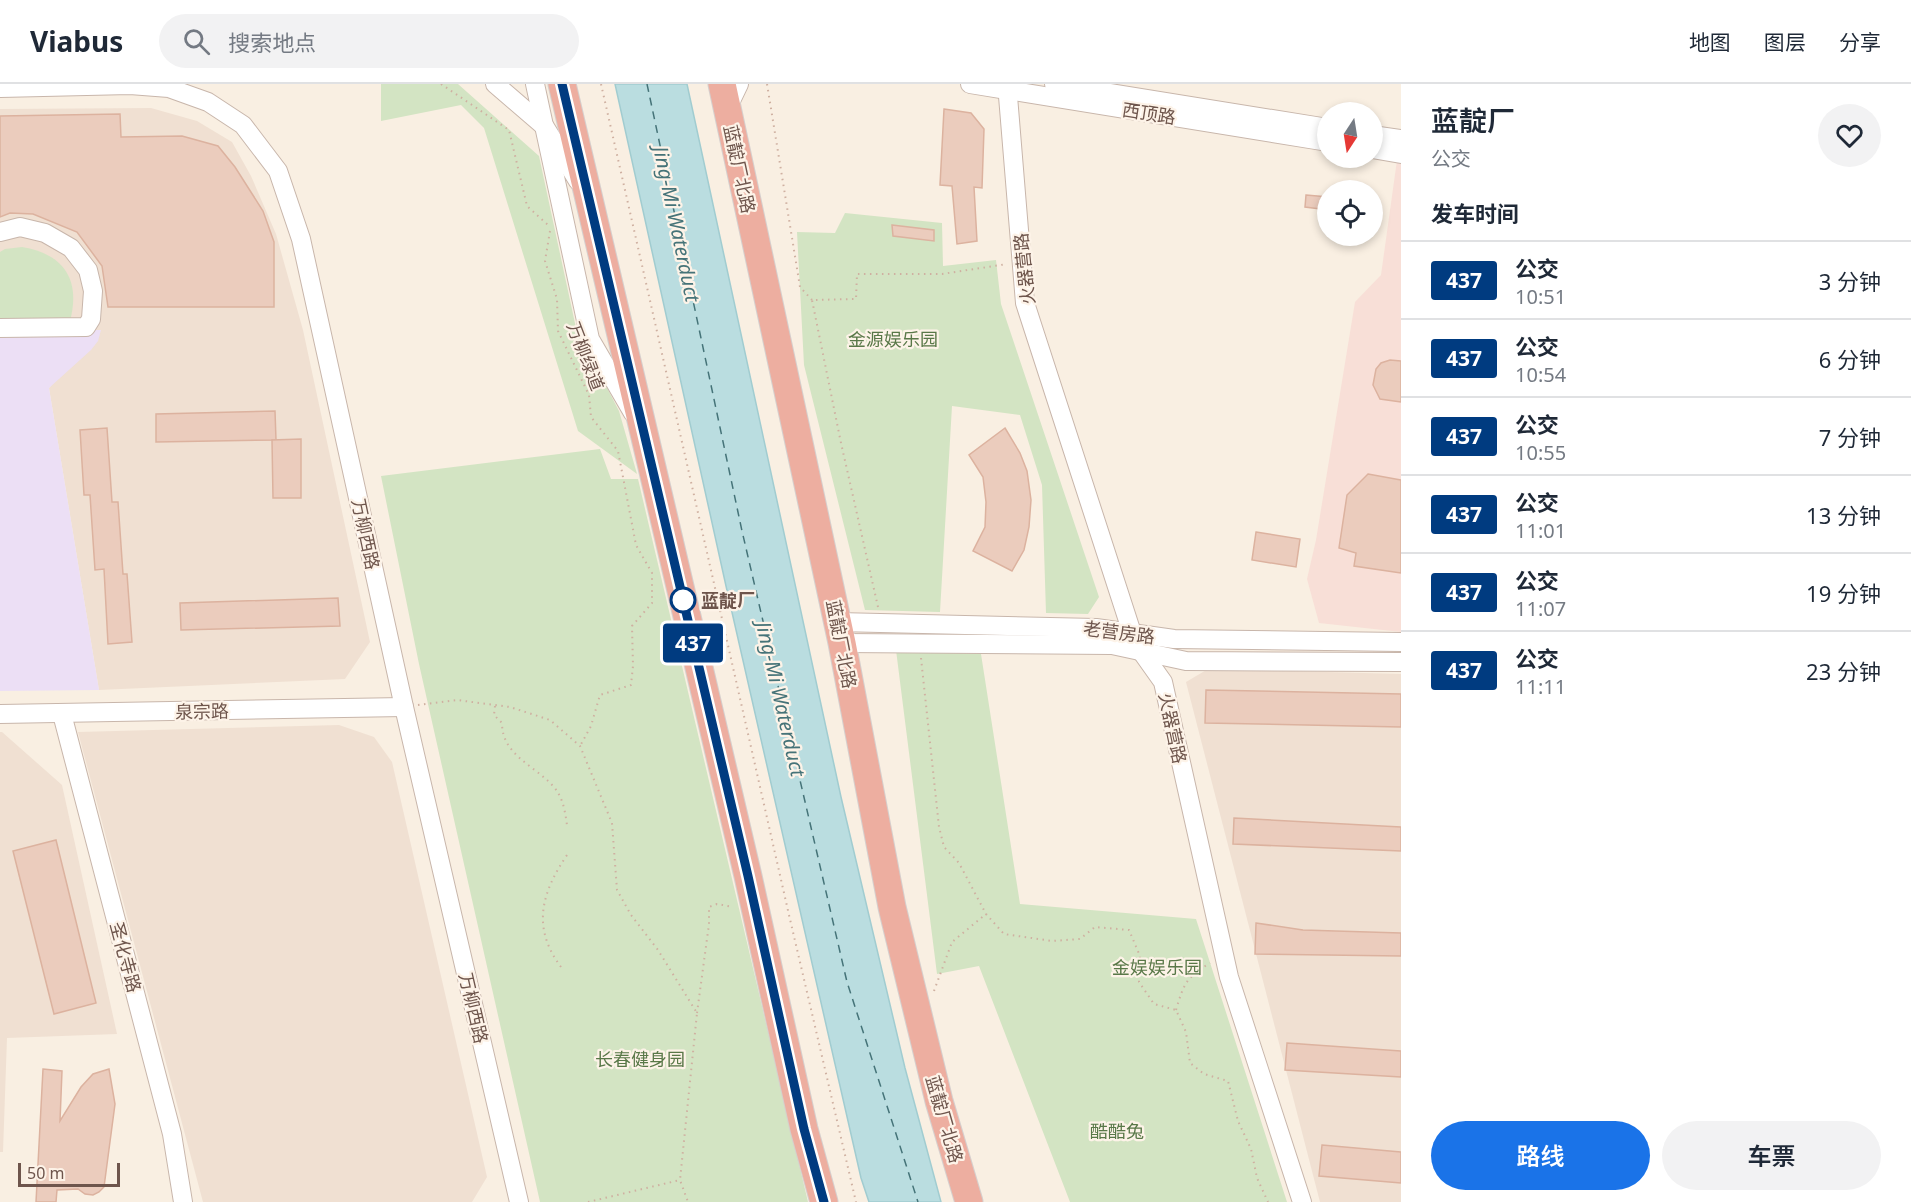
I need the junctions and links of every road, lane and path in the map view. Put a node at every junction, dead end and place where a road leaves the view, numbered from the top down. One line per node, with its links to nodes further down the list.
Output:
1 (441, 84): 37 (path, 万柳绿道)
2 (495, 84): 14 (street)
3 (535, 84): 14 (street)
4 (562, 84): 20 (highway)
5 (601, 84): 55 (path)
6 (739, 84): 12 (street)
7 (766, 84): 23 (path)
8 (970, 84): 10 (street, 西顶路)
9 (1054, 84): 13 (street, 西顶路)
10 (1007, 87): 17 (street, 西顶路); 22 (street, 火器营路)
11 (0, 88): 34 (street, 万柳西路)
12 (725, 96): 27 (highway, 蓝靛厂北路)
13 (1317, 126)
14 (545, 127): 20 (street); 25 (street)
15 (1383, 137): 16 (street)
16 (1401, 139)
17 (1317, 140)
18 (1383, 151): 19 (street)
19 (1401, 154)
20 (589, 198): 25 (highway)
21 (0, 232): 24 (street)
22 (1022, 262): 23 (path); 28 (street, 火器营路)
23 (813, 300): 26 (path)
24 (0, 328)
25 (644, 432): 54 (highway)
26 (881, 623): 27 (street, 老营房路); 28 (street, 老营房路)
27 (840, 632): 30 (street, 老营房路); 56 (highway, 蓝靛厂北路)
28 (1132, 633): 29 (street, 老营房路); 30 (street, 火器营路)
29 (1401, 642)
30 (1141, 651): 32 (street, 老营房路); 44 (street, 火器营路)
31 (920, 656): 41 (path)
32 (1401, 662)
33 (495, 705): 34 (path); 37 (path); 38 (path)
34 (405, 707): 36 (street, 泉宗路); 52 (street, 万柳西路)
35 (0, 714): 36 (street, 泉宗路)
36 (62, 714): 51 (street, 圣化寺路)
37 (580, 746): 43 (path)
38 (567, 825)
39 (567, 855): 45 (path)
40 (736, 907): 48 (path)
41 (986, 914): 46 (path); 47 (path)
42 (647, 927): 43 (path)
43 (643, 930): 48 (path)
44 (1223, 955): 47 (path); 58 (street, 火器营路)
45 (561, 967)
46 (932, 996)
47 (1176, 1010): 57 (path)
48 (697, 1013): 49 (path)
49 (680, 1180): 50 (path); 53 (path)
50 (686, 1201)
51 (183, 1202)
52 (519, 1202)
53 (588, 1202)
54 (824, 1202)
55 (856, 1202)
56 (969, 1202)
57 (1268, 1202)
58 (1302, 1202)

